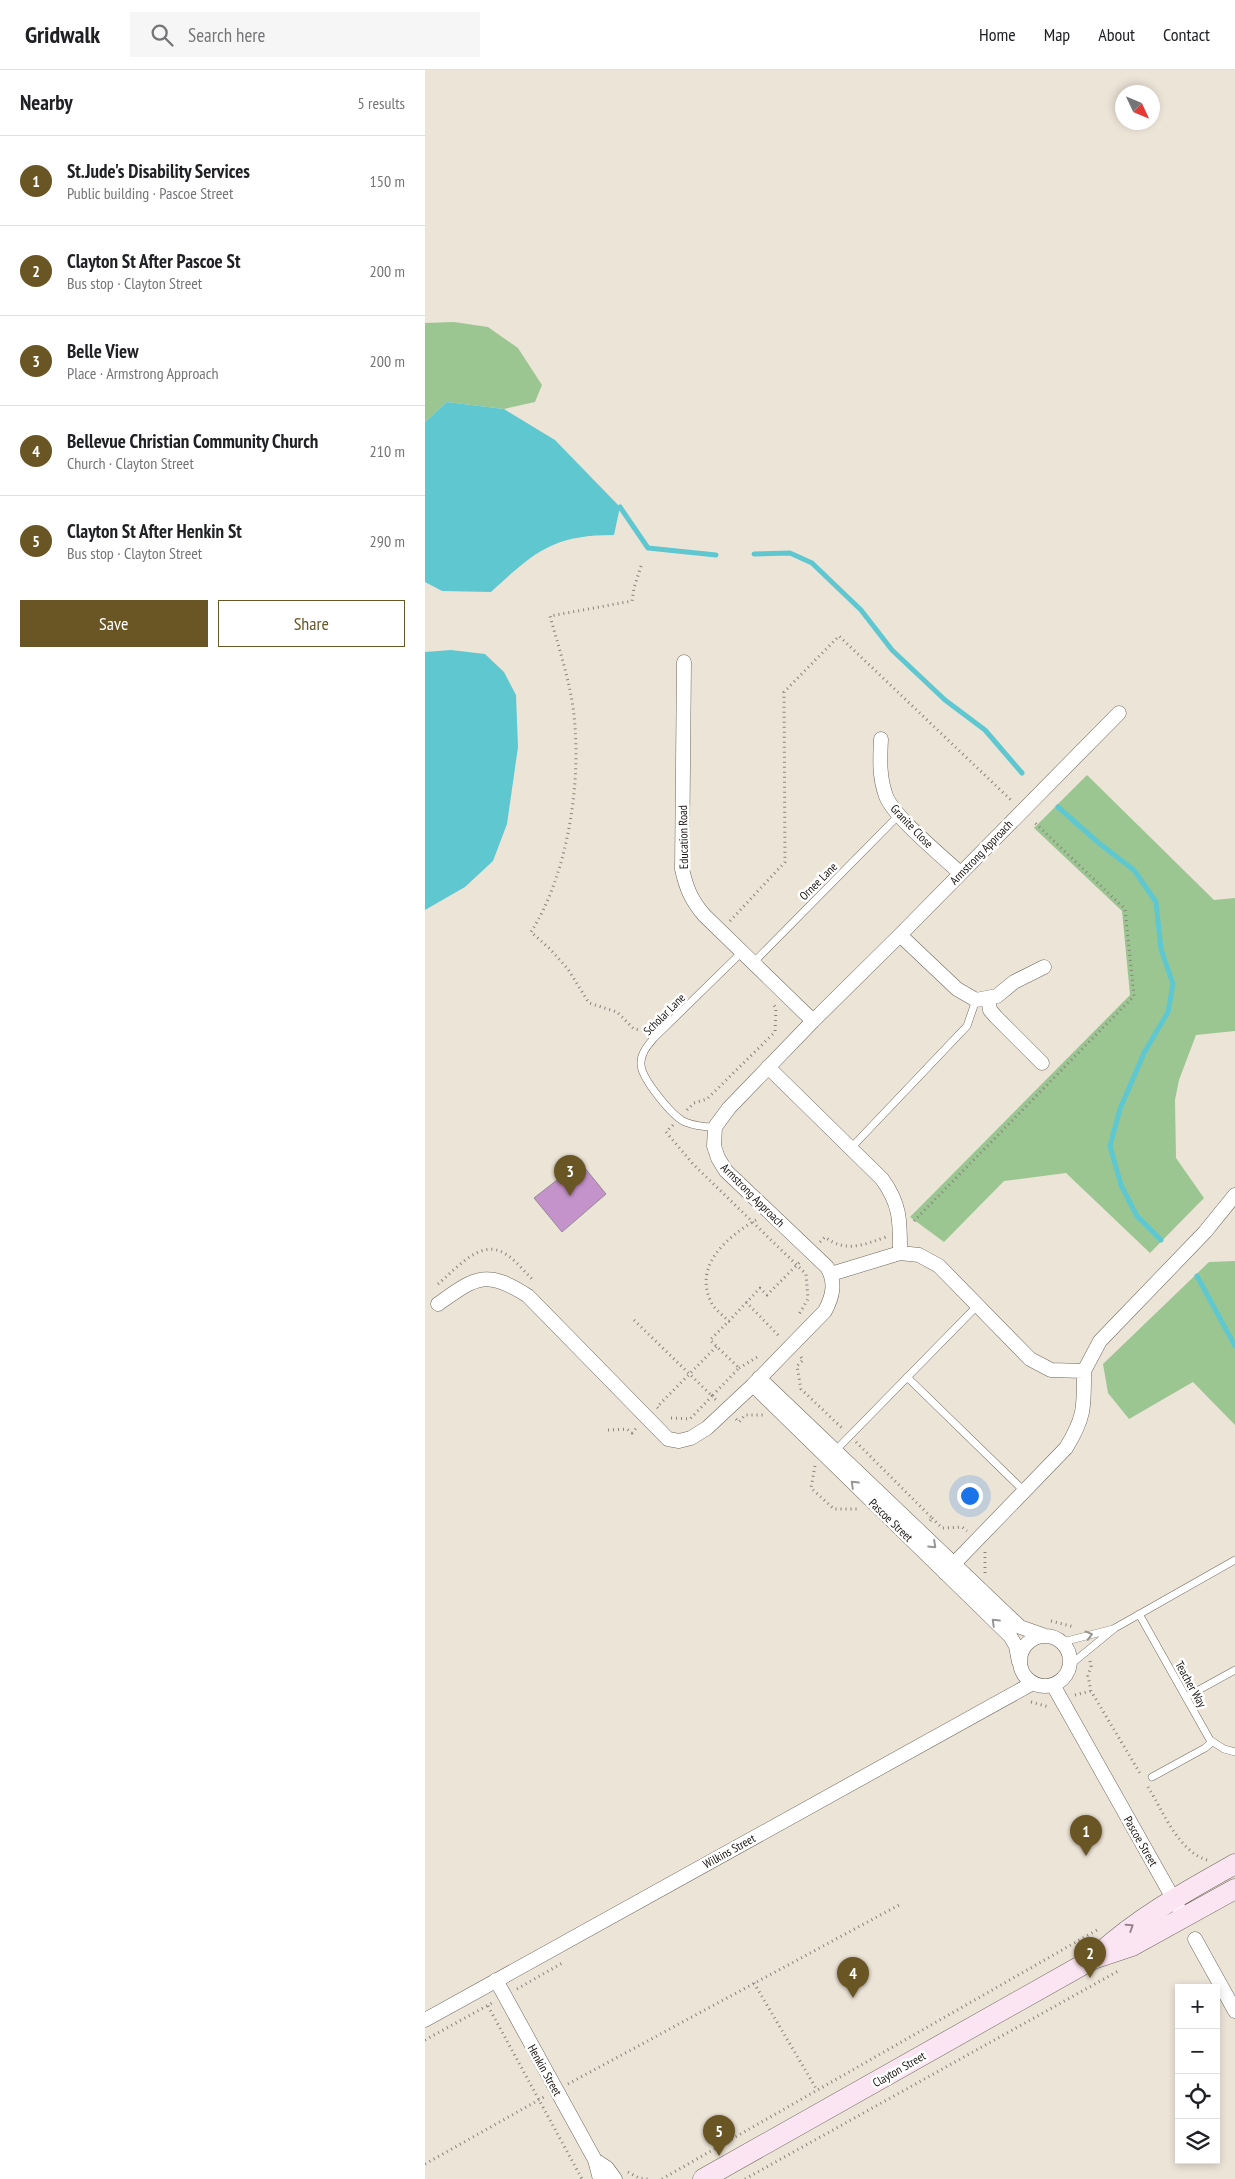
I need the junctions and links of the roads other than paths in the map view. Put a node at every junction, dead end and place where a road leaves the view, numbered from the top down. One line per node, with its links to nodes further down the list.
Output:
1 (684, 662): 7 (street, Education Road)
2 (1119, 714): 5 (street, Armstrong Approach)
3 (881, 739): 4 (street, Granite Close)
4 (899, 815): 5 (street, Granite Close); 8 (lane, Ornee Lane)
5 (960, 873): 6 (street, Armstrong Approach)
6 (900, 935): 10 (street); 11 (street, Armstrong Approach)
7 (742, 952): 8 (street, Education Road); 14 (lane, Scholar Lane)
8 (753, 963): 11 (street, Education Road)
9 (1044, 967): 10 (street)
10 (982, 1000): 12 (street); 15 (lane)
11 (813, 1021): 13 (street, Armstrong Approach)
12 (1042, 1063)
13 (768, 1067): 14 (street, Armstrong Approach); 15 (street)
14 (715, 1127): 18 (street, Armstrong Approach)
15 (851, 1148): 17 (street)
16 (1235, 1195): 21 (street)
17 (900, 1253): 18 (street); 20 (street)
18 (831, 1274): 23 (street)
19 (438, 1304): 23 (street)
20 (978, 1306): 21 (street); 22 (lane)
21 (1084, 1371): 25 (street)
22 (907, 1378): 24 (lane); 25 (lane)
23 (756, 1382): 24 (street, Pascoe Street); 27 (street, Pascoe Street, one-way to 23)
24 (835, 1451): 27 (street, Pascoe Street, one-way to 27)
25 (1024, 1490): 27 (street)
26 (1235, 1560): 28 (lane)
27 (949, 1568): 30 (street, Pascoe Street); 32 (street, Pascoe Street, one-way to 27)
28 (1139, 1614): 29 (lane); 37 (lane, Teacher Way)
29 (1115, 1628): 31 (lane, one-way to 29); 33 (lane)
30 (1043, 1635): 31 (street); 32 (street)
31 (1063, 1642): 33 (street)
32 (1019, 1662): 35 (street)
33 (1070, 1665): 36 (street)
34 (1235, 1670): 37 (lane)
35 (1033, 1683): 36 (street); 47 (street, Wilkins Street)
36 (1056, 1683): 43 (street, Pascoe Street)
37 (1186, 1698): 38 (lane, Teacher Way)
38 (1212, 1742): 39 (lane); 40 (lane)
39 (1235, 1752)
40 (1152, 1778)
41 (1235, 1864): 43 (main road, Clayton Street)
42 (1235, 1888): 44 (main road, Clayton Street)
43 (1181, 1894): 44 (street, Pascoe Street); 46 (main road, Clayton Street, one-way to 43)
44 (1185, 1918): 46 (main road, Clayton Street)
45 (1195, 1939): 48 (street)
46 (1093, 1959): 53 (main road, Clayton Street)
47 (496, 1980): 49 (street, Wilkins Street); 50 (street, Henkin Street)
48 (1235, 2011)
49 (425, 2020)
50 (595, 2160): 51 (street, Henkin Street); 52 (street, Henkin Street)
51 (620, 2175)
52 (600, 2179)
53 (703, 2179)

